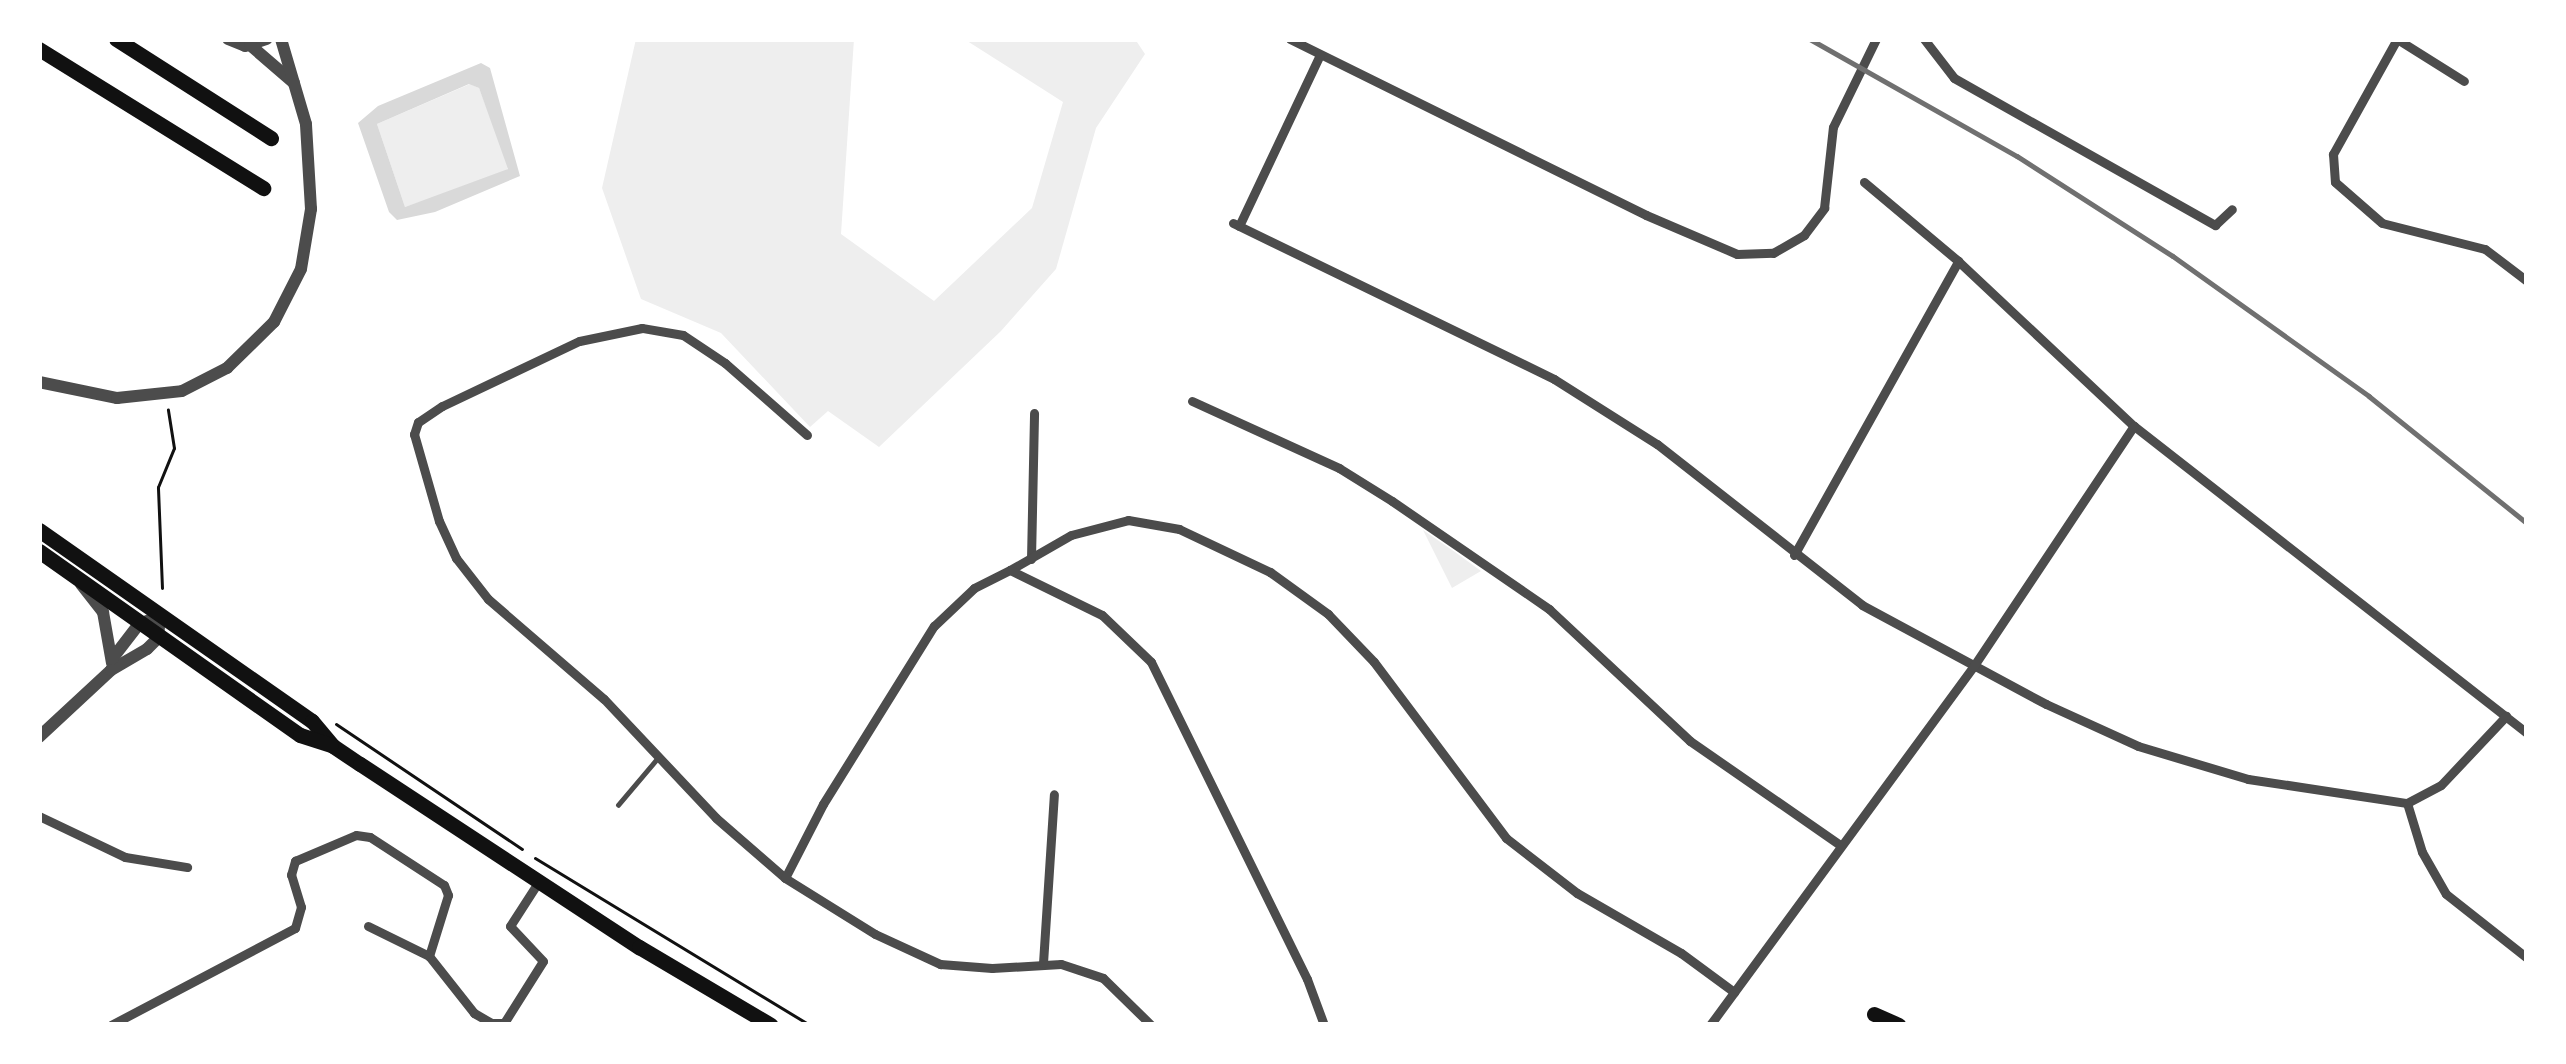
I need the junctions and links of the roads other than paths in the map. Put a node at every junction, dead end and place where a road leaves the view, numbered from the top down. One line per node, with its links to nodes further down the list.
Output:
1 (116, 39): 14 (main road)
2 (228, 39): 9 (street)
3 (267, 39): 9 (street)
4 (281, 39): 13 (street)
5 (1290, 39): 11 (street)
6 (1876, 39): 11 (street)
7 (1924, 39): 17 (street)
8 (2397, 39): 12 (street); 19 (street)
9 (250, 45): 13 (street)
10 (39, 49): 16 (main road)
11 (1319, 55): 27 (street)
12 (2464, 81)
13 (294, 83): 20 (street)
14 (272, 138)
15 (1864, 182): 18 (street)
16 (263, 188)
17 (2232, 208)
18 (1958, 261): 23 (street); 27 (street)
19 (2527, 281)
20 (39, 382)
21 (1192, 401): 45 (street)
22 (1034, 413): 28 (street)
23 (2134, 426): 35 (street); 36 (street)
24 (807, 435): 40 (street)
25 (39, 530): 31 (main road)
26 (39, 551): 30 (main road)
27 (1794, 555): 35 (street)
28 (1031, 559): 29 (street); 53 (street)
29 (1010, 570): 47 (street); 58 (street)
30 (78, 578): 32 (main road); 34 (street)
31 (160, 616): 32 (street); 33 (street); 39 (main road)
32 (140, 624): 33 (main road); 34 (street)
33 (158, 638): 34 (street); 39 (main road)
34 (112, 665): 38 (street)
35 (1973, 667): 42 (street); 45 (street)
36 (2506, 716): 37 (street); 42 (street)
37 (2527, 733)
38 (39, 737)
39 (333, 746): 48 (main road)
40 (660, 756): 43 (lane); 47 (street)
41 (1054, 794): 52 (street)
42 (2407, 803): 51 (street)
43 (618, 805)
44 (39, 816): 46 (street)
45 (1840, 845): 53 (street)
46 (187, 867)
47 (785, 878): 52 (street)
48 (539, 881): 50 (street); 56 (main road)
49 (368, 926): 50 (street)
50 (429, 956): 55 (street)
51 (2527, 958)
52 (1043, 963): 57 (street)
53 (1734, 992): 59 (street)
54 (1874, 1014): 60 (main road)
55 (111, 1025)
56 (771, 1025)
57 (1151, 1025)
58 (1324, 1025)
59 (1710, 1025)
60 (1899, 1025)

